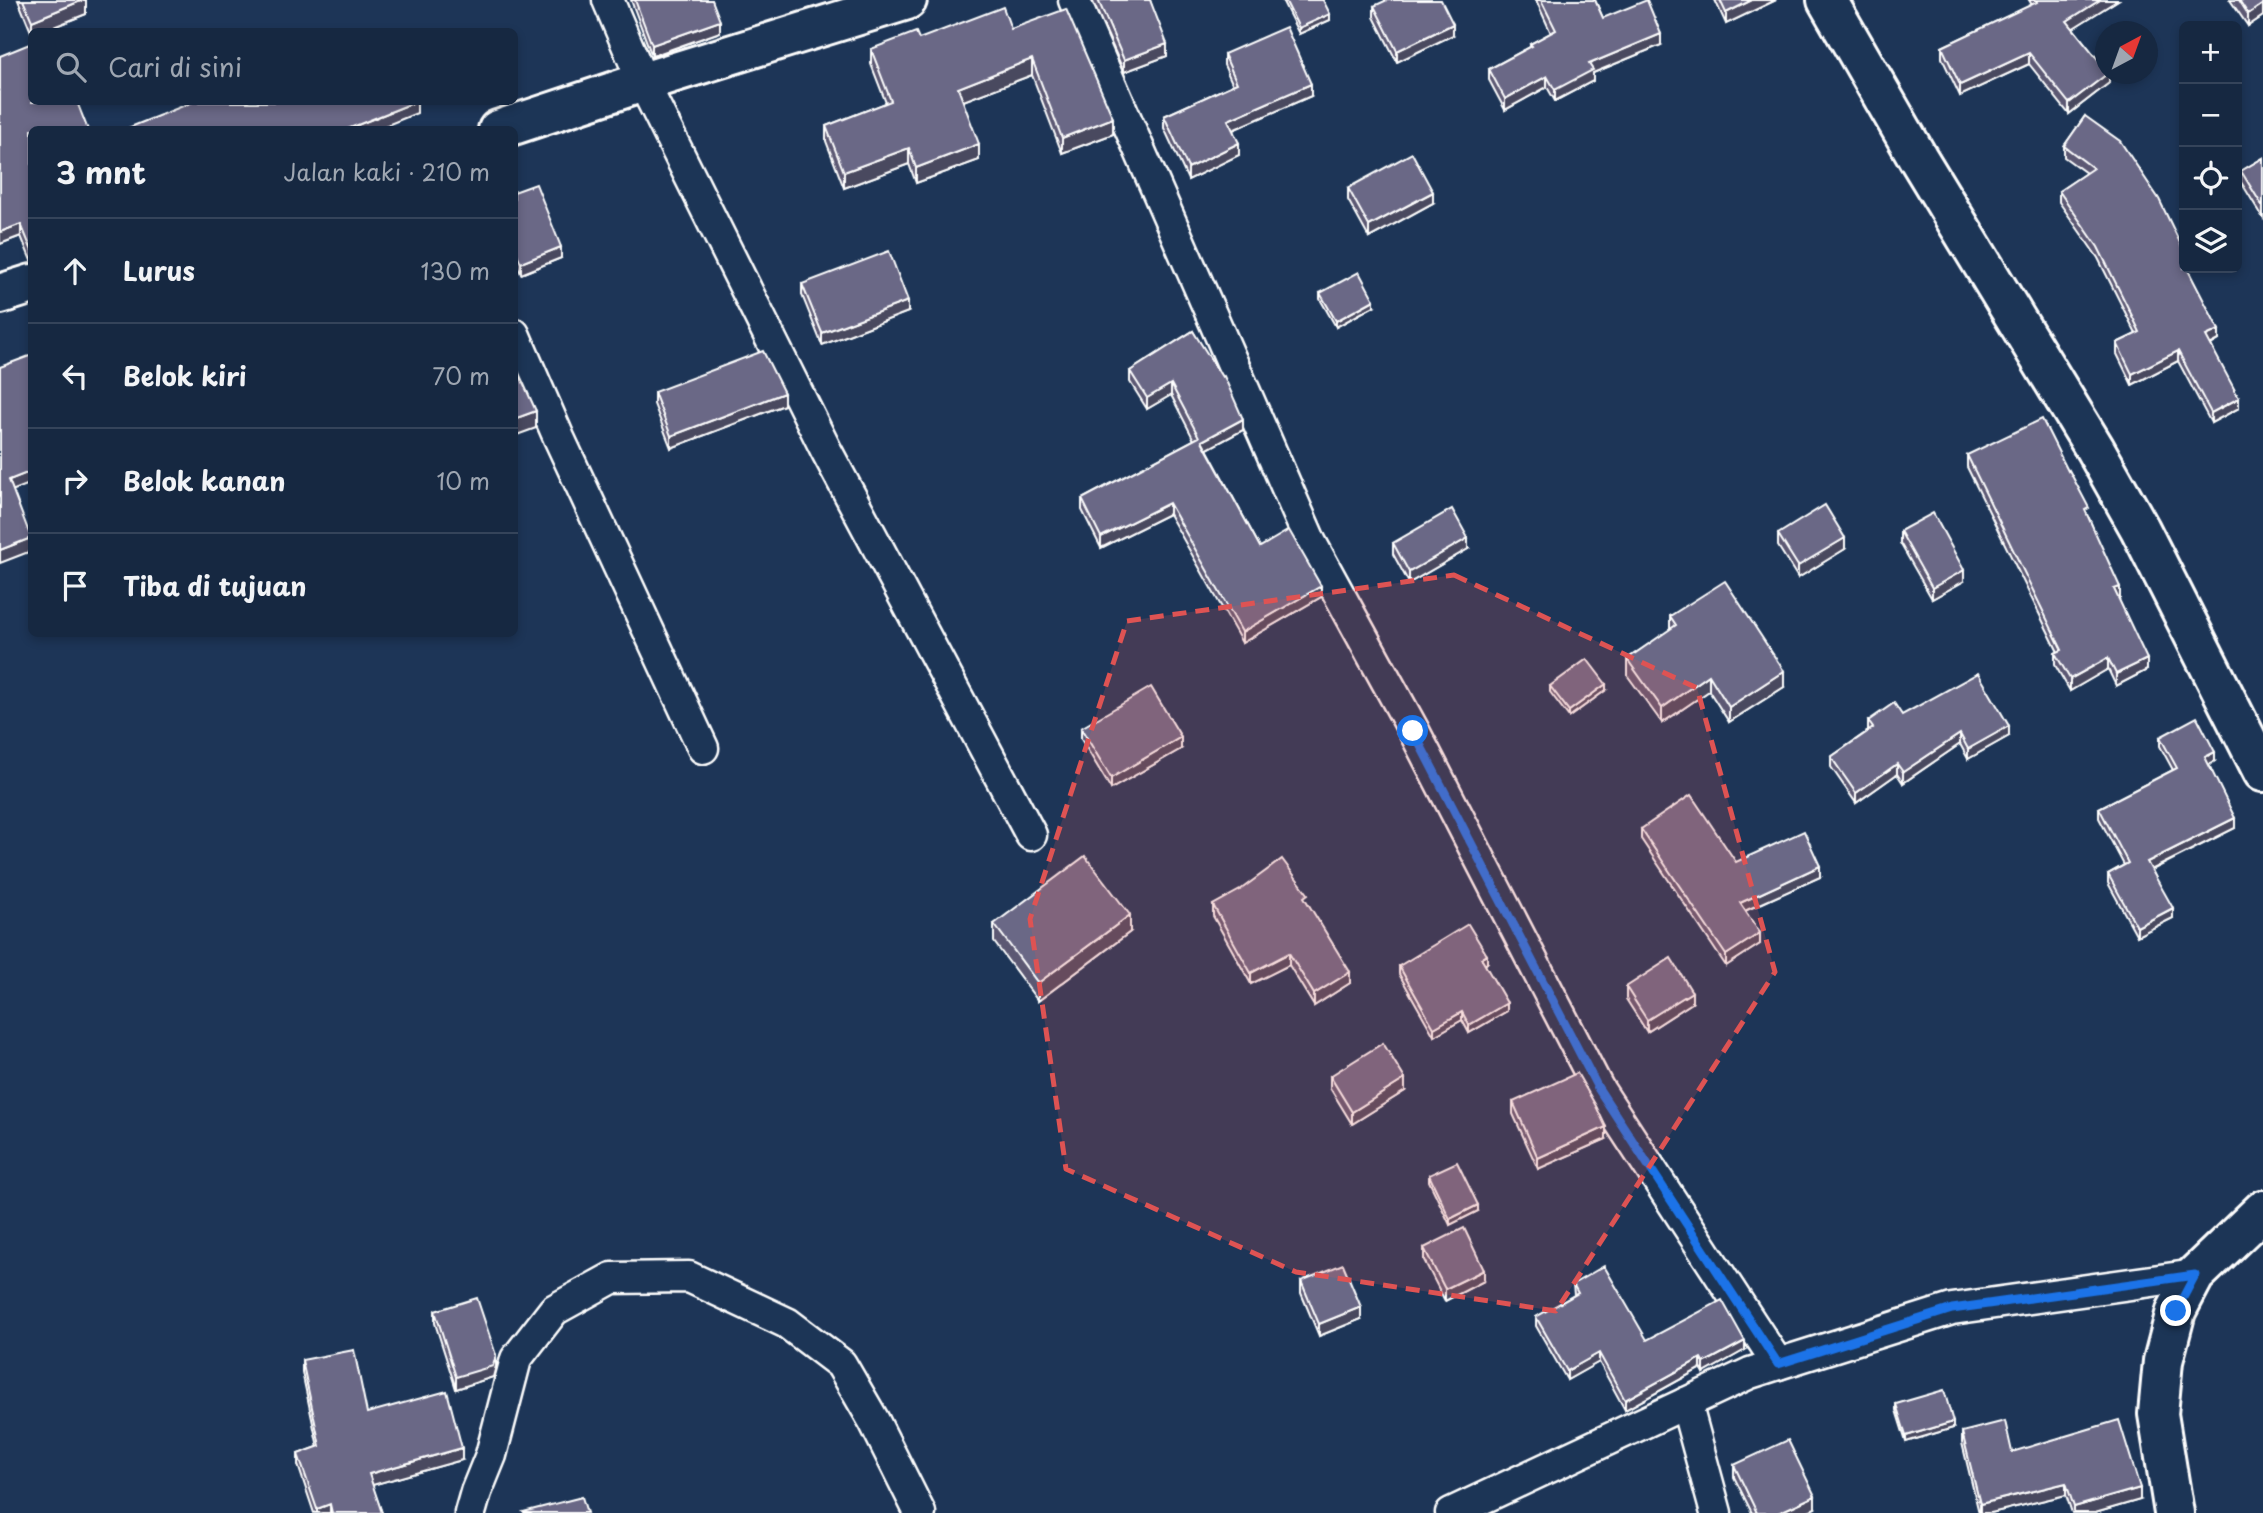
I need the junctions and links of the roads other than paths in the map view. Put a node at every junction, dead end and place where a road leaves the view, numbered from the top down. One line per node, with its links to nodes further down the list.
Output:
1 (608, 0): 5 (street)
2 (907, 0): 5 (street)
3 (1074, 0): 15 (street)
4 (1827, 0): 11 (street)
5 (643, 82): 6 (street); 12 (street)
6 (510, 126)
7 (28, 285): 8 (street)
8 (0, 294)
9 (518, 343): 10 (street)
10 (702, 748)
11 (2263, 772)
12 (1031, 835)
13 (2263, 1210): 14 (street)
14 (2195, 1275): 15 (street); 21 (street)
15 (1778, 1364): 16 (street)
16 (1686, 1403): 19 (street); 20 (street)
17 (470, 1513): 18 (street)
18 (920, 1513)
19 (1451, 1513)
20 (1716, 1513)
21 (2174, 1513)

